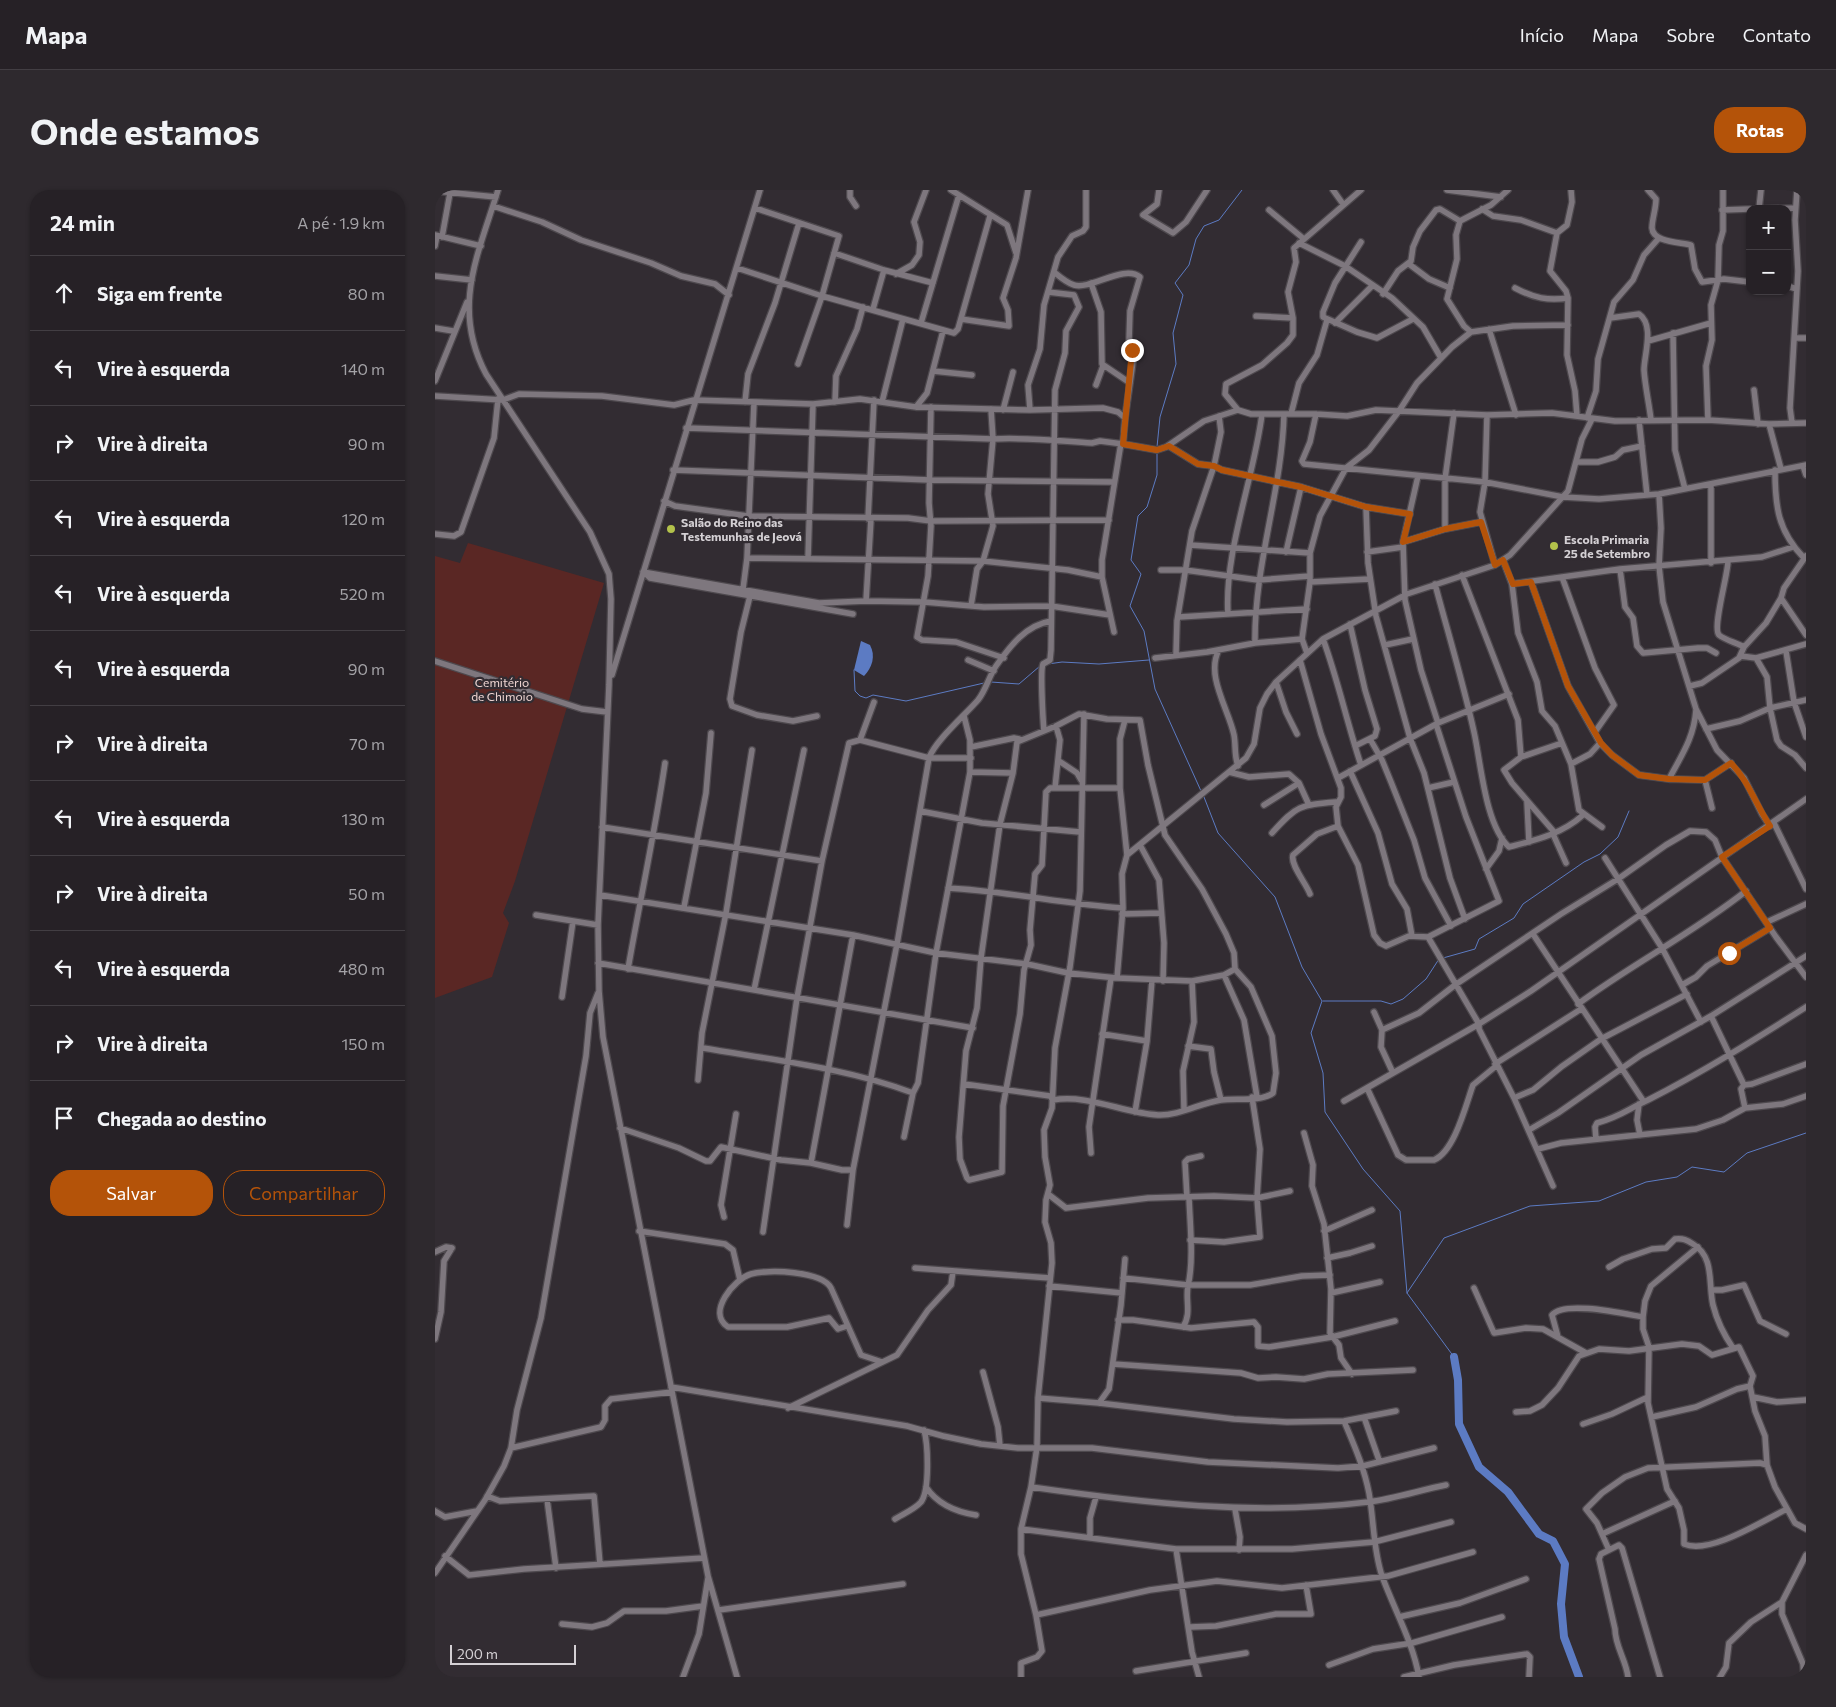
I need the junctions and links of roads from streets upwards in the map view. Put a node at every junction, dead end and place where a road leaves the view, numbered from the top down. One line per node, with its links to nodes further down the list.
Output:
1 (498, 190): 24 (street)
2 (760, 190): 29 (street)
3 (850, 190): 28 (street)
4 (926, 190): 53 (street)
5 (951, 190): 22 (street)
6 (1028, 190): 47 (street)
7 (1086, 190): 52 (street)
8 (1159, 190): 9 (street)
9 (1207, 190)
10 (1333, 190): 25 (street)
11 (1361, 190): 25 (street)
12 (1447, 190): 20 (street)
13 (1508, 190): 23 (street)
14 (1571, 190): 39 (street)
15 (1648, 190): 41 (street)
16 (1723, 190): 35 (street)
17 (1761, 190): 26 (street)
18 (1797, 190): 31 (street)
19 (435, 191): 21 (street)
20 (1467, 192): 23 (street)
21 (450, 193): 24 (street); 40 (street)
22 (959, 195): 36 (street); 59 (street)
23 (1501, 196): 32 (street)
24 (496, 197): 27 (street)
25 (1343, 204): 42 (street)
26 (1759, 205)
27 (493, 206): 45 (street); 68 (street)
28 (856, 206)
29 (755, 208): 38 (street); 50 (street)
30 (1791, 208): 31 (street)
31 (1795, 208): 65 (street)
32 (1482, 209): 37 (street); 39 (street)
33 (1746, 209): 35 (street)
34 (1269, 210): 42 (street)
35 (1722, 210): 56 (street)
36 (990, 216): 47 (street); 78 (street)
37 (1460, 221): 48 (street); 63 (street)
38 (799, 223): 46 (street); 58 (street)
39 (1557, 233): 70 (street)
40 (438, 236): 44 (street); 45 (street)
41 (1659, 238): 56 (street); 77 (street)
42 (1302, 241): 49 (street); 76 (street)
43 (1361, 242): 49 (street)
44 (435, 246)
45 (481, 246): 55 (street)
46 (835, 253): 51 (street); 69 (street)
47 (1017, 254): 78 (street)
48 (1409, 264): 63 (street); 67 (street)
49 (1345, 266): 61 (street); 80 (street)
50 (737, 268): 58 (street); 68 (street)
51 (884, 270): 53 (street); 73 (street)
52 (1054, 272): 60 (street); 66 (street)
53 (896, 274): 59 (street)
54 (435, 276): 55 (street)
55 (472, 280): 71 (street)
56 (1718, 280): 57 (street); 84 (street)
57 (1746, 282)
58 (781, 283): 69 (street); 108 (street)
59 (933, 283): 81 (street)
60 (1091, 283): 96 (street); 101 (street)
61 (1372, 286): 67 (street); 82 (street)
62 (1791, 287): 65 (street)
63 (1450, 288): 89 (street)
64 (1515, 288): 70 (street)
65 (1797, 289): 91 (street)
66 (1048, 292): 117 (street); 119 (street)
67 (1383, 294): 79 (street)
68 (729, 295): 106 (street)
69 (822, 296): 72 (street); 95 (street)
70 (1569, 298): 83 (street)
71 (468, 299): 87 (street); 105 (street)
72 (863, 307): 73 (street); 109 (street)
73 (873, 309): 75 (street)
74 (1256, 316): 76 (street)
75 (903, 318): 81 (street); 110 (street)
76 (1293, 318): 121 (street)
77 (1610, 318): 93 (street); 133 (street)
78 (961, 319): 88 (street)
79 (1413, 319): 82 (street); 94 (street)
80 (1327, 320): 82 (street); 126 (street)
81 (921, 323): 88 (street)
82 (1335, 323)
83 (1568, 324): 86 (street); 131 (street)
84 (1711, 324): 90 (street); 137 (street)
85 (435, 328): 87 (street)
86 (1489, 329): 89 (street); 129 (street)
87 (453, 331): 100 (street)
88 (943, 331): 97 (street)
89 (1471, 332): 94 (street)
90 (1673, 333): 93 (street); 136 (street)
91 (1795, 338): 92 (street); 138 (street)
92 (1806, 338)
93 (1648, 341): 135 (street)
94 (1441, 358): 122 (street)
95 (798, 364)
96 (1103, 366): 101 (street); 102 (street)
97 (933, 371): 99 (street); 115 (street)
98 (1013, 372): 118 (street)
99 (972, 375)
100 (435, 381)
101 (1129, 383): 113 (street)
102 (1096, 385)
103 (1754, 390): 140 (street)
104 (435, 396): 105 (street)
105 (500, 400): 106 (street); 190 (street); 266 (street)
106 (695, 400): 108 (street); 142 (street)
107 (874, 400): 109 (street); 110 (street); 145 (street)
108 (745, 402): 111 (street)
109 (835, 402): 112 (street)
110 (882, 402): 115 (street)
111 (754, 403): 112 (street); 143 (street)
112 (813, 404): 144 (street)
113 (1126, 404): 120 (street); 132 (street)
114 (931, 407): 115 (street); 116 (street); 146 (street)
115 (916, 408)
116 (991, 409): 118 (street); 147 (street)
117 (1055, 409): 119 (street); 120 (street); 148 (street)
118 (1003, 410): 119 (street)
119 (1030, 410)
120 (1114, 410): 132 (street)
121 (1238, 410): 124 (street); 130 (street)
122 (1399, 411): 123 (street); 127 (street); 155 (street)
123 (1455, 413): 128 (street); 164 (street)
124 (1262, 414): 125 (street); 161 (street)
125 (1284, 414): 126 (street); 170 (street)
126 (1291, 414): 127 (street)
127 (1316, 414): 155 (street)
128 (1487, 415): 129 (street); 169 (street)
129 (1517, 415): 131 (street)
130 (1219, 416): 150 (street); 153 (street)
131 (1577, 416): 133 (street)
132 (1125, 418): 149 (street)
133 (1589, 419): 134 (street); 152 (street)
134 (1639, 420): 135 (street); 151 (street)
135 (1651, 420): 136 (street)
136 (1674, 420): 137 (street); 173 (street)
137 (1708, 420): 140 (street)
138 (1792, 423): 139 (street); 141 (street)
139 (1806, 423)
140 (1758, 424): 141 (street)
141 (1769, 424): 157 (street)
142 (686, 428): 143 (street); 156 (street)
143 (753, 430): 144 (street); 158 (street)
144 (813, 433): 145 (street); 159 (street)
145 (872, 435): 146 (street); 163 (street)
146 (931, 437): 147 (street); 165 (street)
147 (993, 439): 148 (street); 167 (street)
148 (1053, 440): 149 (street); 166 (street)
149 (1122, 443): 150 (street); 168 (street)
150 (1169, 446): 153 (street)
151 (1641, 446): 152 (street); 175 (street)
152 (1577, 462): 177 (street)
153 (1214, 466): 161 (street); 191 (street)
154 (1805, 466): 157 (street); 160 (street)
155 (1346, 468): 162 (street); 176 (street)
156 (673, 470): 158 (street); 178 (street)
157 (1778, 470): 171 (street); 193 (street)
158 (751, 472): 159 (street); 181 (street)
159 (811, 474): 163 (street); 182 (street)
160 (1806, 475)
161 (1251, 476): 170 (street); 194 (street)
162 (1418, 476): 164 (street); 180 (street)
163 (870, 477): 165 (street); 183 (street)
164 (1445, 479): 169 (street); 189 (street)
165 (930, 480): 167 (street); 185 (street)
166 (1052, 480): 167 (street); 168 (street); 186 (street)
167 (990, 482): 187 (street)
168 (1114, 482): 184 (street)
169 (1485, 482): 177 (street); 188 (street)
170 (1276, 483): 172 (street); 195 (street)
171 (1711, 484): 173 (street); 207 (street)
172 (1301, 487): 176 (street); 196 (street)
173 (1685, 489): 174 (street)
174 (1659, 494): 175 (street); 209 (street)
175 (1647, 495): 177 (street)
176 (1331, 496): 179 (street); 198 (street)
177 (1563, 497): 203 (street)
178 (664, 501): 181 (street); 214 (street)
179 (1366, 507): 180 (street); 197 (street)
180 (1410, 514): 192 (street)
181 (748, 516): 182 (street); 200 (street)
182 (809, 516): 183 (street); 201 (street)
183 (870, 519): 185 (street); 202 (street)
184 (1109, 520): 186 (street); 217 (street)
185 (931, 521): 187 (street); 204 (street)
186 (1051, 521): 187 (street); 210 (street)
187 (991, 522): 205 (street)
188 (1481, 522): 189 (street); 208 (street)
189 (1445, 529): 192 (street)
190 (435, 534)
191 (1190, 545): 194 (street); 213 (street)
192 (1403, 545): 197 (street); 226 (street)
193 (1793, 547): 199 (street); 206 (street)
194 (1235, 548): 195 (street); 215 (street)
195 (1263, 552): 196 (street); 221 (street)
196 (1286, 552): 198 (street)
197 (1367, 552): 220 (street)
198 (1310, 553): 219 (street)
199 (1805, 557): 228 (street)
200 (747, 558): 201 (street); 225 (street)
201 (808, 558): 202 (street)
202 (868, 560): 204 (street); 229 (street)
203 (1503, 560): 208 (street); 224 (street)
204 (929, 561): 205 (street); 230 (street)
205 (983, 561): 210 (street); 231 (street)
206 (1728, 561): 207 (street); 250 (street)
207 (1711, 563): 209 (street)
208 (1495, 565): 216 (street)
209 (1659, 566): 211 (street); 251 (street)
210 (1051, 568): 217 (street); 232 (street)
211 (1620, 569): 218 (street); 251 (street)
212 (1161, 570): 213 (street)
213 (1185, 570): 215 (street); 239 (street)
214 (644, 573): 225 (street); 227 (street); 266 (street)
215 (1230, 575): 221 (street); 237 (street)
216 (1462, 576): 223 (street); 268 (street)
217 (1102, 577): 238 (street)
218 (1562, 577): 222 (street); 284 (street)
219 (1310, 579): 220 (street); 221 (street); 233 (street)
220 (1370, 579): 234 (street)
221 (1258, 580): 235 (street)
222 (1531, 582): 224 (street); 284 (street)
223 (1435, 584): 226 (street); 274 (street)
224 (1513, 584): 292 (street)
225 (743, 589): 229 (street)
226 (1407, 594): 234 (street); 246 (street)
227 (750, 596): 236 (street); 277 (street)
228 (1781, 598): 243 (street); 250 (street)
229 (866, 602): 230 (street)
230 (924, 602): 231 (street); 258 (street)
231 (971, 606): 232 (street)
232 (1051, 606): 238 (street); 240 (street)
233 (1307, 609): 235 (street); 244 (street)
234 (1375, 610): 241 (street); 249 (street)
235 (1255, 612): 237 (street); 247 (street)
236 (853, 614)
237 (1228, 614): 239 (street)
238 (1111, 615): 242 (street)
239 (1179, 617): 256 (street)
240 (1051, 621): 258 (street); 283 (street)
241 (1350, 624): 245 (street); 290 (street)
242 (1114, 632)
243 (1806, 635)
244 (1302, 639): 247 (street); 254 (street)
245 (1323, 639): 254 (street); 294 (street)
246 (1413, 639): 249 (street); 280 (street)
247 (1255, 643): 252 (street)
248 (1806, 644): 253 (street)
249 (1385, 646): 288 (street)
250 (1744, 647): 257 (street)
251 (1676, 649): 255 (street); 267 (street)
252 (1219, 650): 256 (street); 307 (street)
253 (1786, 651): 260 (street); 271 (street)
254 (1307, 653): 262 (street)
255 (1716, 653)
256 (1176, 654): 259 (street)
257 (1741, 656): 260 (street); 267 (street)
258 (1004, 658): 264 (street)
259 (1155, 658)
260 (1756, 658): 272 (street)
261 (968, 660): 264 (street)
262 (1300, 660): 265 (street); 313 (street)
263 (435, 661): 275 (street)
264 (994, 671): 278 (street)
265 (1277, 682): 286 (street); 307 (street)
266 (609, 684): 275 (street)
267 (1690, 686): 273 (street)
268 (1509, 694): 274 (street); 299 (street)
269 (1806, 700): 271 (street)
270 (874, 702): 291 (street)
271 (1794, 702): 272 (street); 287 (street)
272 (1770, 708): 282 (street); 308 (street)
273 (1696, 709): 282 (street); 314 (street)
274 (1467, 711): 280 (street); 343 (street)
275 (607, 712): 336 (street)
276 (1084, 714): 279 (street); 281 (street); 315 (street)
277 (817, 716)
278 (964, 716): 295 (street); 300 (street)
279 (1125, 720): 320 (street); 334 (street)
280 (1437, 723): 288 (street); 317 (street)
281 (1056, 726): 283 (street); 302 (street)
282 (1705, 729): 304 (street)
283 (1044, 731): 289 (street)
284 (1595, 732): 293 (street)
285 (711, 733): 344 (street)
286 (1297, 734)
287 (1806, 737)
288 (1410, 738): 298 (street); 321 (street)
289 (1019, 739): 295 (street); 312 (street)
290 (1370, 739): 294 (street); 298 (street)
291 (860, 740): 300 (street); 352 (street)
292 (1563, 743): 299 (street); 305 (street)
293 (1601, 743): 305 (street); 314 (street)
294 (1355, 746): 306 (street)
295 (971, 747): 301 (street)
296 (752, 750): 347 (street)
297 (804, 750): 348 (street)
298 (1379, 755): 306 (street); 377 (street)
299 (1521, 757): 325 (street)
300 (929, 758): 301 (street); 329 (street)
301 (971, 758): 310 (street)
302 (1059, 761): 315 (street); 319 (street)
303 (665, 763): 341 (street)
304 (1731, 763): 316 (street); 333 (street)
305 (1571, 764): 330 (street)
306 (1361, 765): 309 (street)
307 (1238, 766): 311 (street)
308 (1806, 768)
309 (1350, 771): 313 (street); 381 (street)
310 (970, 772): 312 (street); 331 (street)
311 (1229, 772): 318 (street); 334 (street)
312 (1013, 773): 332 (street)
313 (1337, 778): 324 (street)
314 (1669, 779): 316 (street)
315 (1081, 780): 322 (street)
316 (1705, 780): 328 (street)
317 (1454, 782): 321 (street); 354 (street)
318 (1299, 783): 326 (street); 327 (street)
319 (1055, 788): 322 (street); 338 (street)
320 (1120, 788): 322 (street); 349 (street)
321 (1428, 788): 372 (street)
322 (1081, 789): 339 (street)
323 (1806, 799): 333 (street)
324 (1337, 802): 326 (street); 335 (street)
325 (1527, 802): 342 (street); 345 (street)
326 (1309, 804): 340 (street)
327 (1264, 805)
328 (1712, 808)
329 (921, 810): 331 (street); 383 (street)
330 (1583, 815): 337 (street); 342 (street)
331 (960, 817): 332 (street); 356 (street)
332 (1000, 824): 338 (street); 359 (street)
333 (1772, 824): 350 (street); 357 (street)
334 (1163, 826): 346 (street); 392 (street)
335 (1338, 826): 360 (street); 381 (street)
336 (602, 827): 341 (street); 361 (street)
337 (1602, 827)
338 (1043, 829): 339 (street); 362 (street)
339 (1080, 832): 365 (street)
340 (1272, 833)
341 (655, 834): 344 (street); 363 (street)
342 (1554, 834): 345 (street); 353 (street)
343 (1502, 838): 345 (street); 354 (street)
344 (696, 841): 347 (street); 366 (street)
345 (1529, 842)
346 (1139, 845): 349 (street); 369 (street)
347 (738, 846): 348 (street); 368 (street)
348 (781, 854): 352 (street); 374 (street)
349 (1127, 855): 367 (street)
350 (1722, 857): 355 (street); 358 (street); 370 (street)
351 (1605, 858): 355 (street)
352 (822, 861): 378 (street)
353 (1566, 863)
354 (1486, 869): 372 (street)
355 (1618, 879): 370 (street); 379 (street)
356 (948, 888): 359 (street); 385 (street)
357 (1806, 890)
358 (1746, 891): 376 (street); 384 (street)
359 (991, 892): 362 (street); 387 (street)
360 (1310, 894)
361 (600, 895): 363 (street); 375 (street)
362 (1034, 898): 365 (street); 390 (street)
363 (639, 901): 366 (street); 391 (street)
364 (1806, 904): 376 (street)
365 (1077, 905): 367 (street); 394 (street)
366 (684, 907): 368 (street)
367 (1123, 911): 369 (street); 397 (street)
368 (727, 913): 374 (street); 401 (street)
369 (1161, 913): 399 (street)
370 (1639, 914): 384 (street); 393 (street)
371 (537, 915): 373 (street)
372 (1465, 919): 377 (street)
373 (573, 921): 375 (street); 407 (street)
374 (767, 921): 378 (street); 404 (street)
375 (598, 925): 388 (street)
376 (1768, 925): 389 (street); 403 (street)
377 (1451, 926): 382 (street)
378 (811, 929): 380 (street); 408 (street)
379 (1533, 934): 393 (street); 402 (street)
380 (853, 935): 383 (street); 409 (street)
381 (1412, 936): 382 (street)
382 (1428, 937): 402 (street)
383 (897, 944): 385 (street); 412 (street)
384 (1662, 948): 403 (street); 410 (street)
385 (936, 953): 387 (street); 415 (street)
386 (1806, 956): 389 (street)
387 (981, 958): 390 (street); 418 (street)
388 (599, 963): 391 (street); 405 (street)
389 (1795, 963): 396 (street); 414 (street)
390 (1027, 964): 394 (street); 437 (street)
391 (629, 968): 401 (street)
392 (1235, 969): 395 (street); 440 (street)
393 (1557, 972): 410 (street); 417 (street)
394 (1068, 973): 397 (street); 442 (street)
395 (1224, 975): 400 (street); 440 (street)
396 (1806, 977)
397 (1114, 978): 398 (street); 420 (street)
398 (1152, 980): 399 (street); 422 (street)
399 (1163, 981): 400 (street)
400 (1192, 981): 423 (street)
401 (713, 982): 404 (street); 424 (street)
402 (1455, 985): 417 (street); 419 (street)
403 (1682, 985): 406 (street)
404 (754, 990): 408 (street)
405 (599, 991): 451 (street); 529 (street)
406 (1687, 994): 416 (street); 421 (street)
407 (562, 996)
408 (797, 998): 409 (street); 426 (street)
409 (839, 1004): 412 (street); 429 (street)
410 (1580, 1007): 421 (street); 428 (street)
411 (1806, 1008): 425 (street)
412 (884, 1012): 415 (street); 433 (street)
413 (1374, 1012): 419 (street)
414 (1711, 1016): 416 (street); 425 (street)
415 (927, 1019): 418 (street); 438 (street)
416 (1701, 1022): 430 (street)
417 (1479, 1024): 428 (street); 431 (street)
418 (973, 1028): 434 (street)
419 (1382, 1030): 431 (street)
420 (1102, 1034): 422 (street); 445 (street)
421 (1601, 1039): 430 (street); 441 (street)
422 (1147, 1041): 449 (street)
423 (1188, 1046): 443 (street); 448 (street)
424 (703, 1048): 426 (street); 432 (street)
425 (1731, 1054): 435 (street); 446 (street)
426 (787, 1063): 429 (street); 461 (street)
427 (1806, 1064): 435 (street)
428 (1496, 1065): 436 (street); 441 (street)
429 (830, 1069): 433 (street); 462 (street)
430 (1621, 1069): 446 (street); 452 (street)
431 (1393, 1072): 436 (street)
432 (698, 1080)
433 (871, 1080): 438 (street); 463 (street)
434 (964, 1084): 437 (street); 437 (street)
435 (1744, 1084): 447 (street)
436 (1367, 1088): 444 (street)
437 (1005, 1090): 442 (street)
438 (913, 1094): 455 (street)
439 (1806, 1096): 447 (street)
440 (1255, 1097): 443 (street); 468 (street)
441 (1514, 1098): 452 (street)
442 (1053, 1100): 445 (street); 466 (street)
443 (1221, 1100): 448 (street)
444 (1344, 1100)
445 (1093, 1102): 449 (street); 459 (street)
446 (1641, 1103): 454 (street); 456 (street)
447 (1745, 1108): 454 (street)
448 (1184, 1109): 449 (street)
449 (1135, 1112)
450 (736, 1114): 458 (street)
451 (620, 1128): 458 (street); 472 (street)
452 (1529, 1130): 457 (street)
453 (1305, 1134): 473 (street)
454 (1640, 1135): 456 (street)
455 (904, 1137)
456 (1597, 1139): 457 (street)
457 (1538, 1149): 464 (street)
458 (731, 1150): 461 (street); 470 (street)
459 (1091, 1153)
460 (1201, 1156): 467 (street)
461 (773, 1157): 462 (street); 474 (street)
462 (811, 1163): 463 (street)
463 (853, 1170): 471 (street)
464 (1553, 1186)
465 (1290, 1191): 468 (street)
466 (1048, 1194): 467 (street); 485 (street)
467 (1188, 1197): 468 (street); 475 (street)
468 (1257, 1198): 475 (street)
469 (1372, 1210): 473 (street)
470 (725, 1217)
471 (847, 1225)
472 (639, 1231): 487 (street); 513 (street)
473 (1324, 1231): 479 (street)
474 (763, 1232)
475 (1190, 1240): 489 (street)
476 (1372, 1246): 479 (street)
477 (1698, 1247): 481 (street); 492 (street); 495 (street)
478 (435, 1252): 503 (street)
479 (1327, 1258): 484 (street)
480 (1125, 1259): 486 (street)
481 (1609, 1267)
482 (915, 1268): 483 (street)
483 (953, 1271): 485 (street); 507 (street)
484 (1330, 1275): 489 (street); 494 (street)
485 (1050, 1278): 490 (street)
486 (1123, 1278): 489 (street); 493 (street)
487 (740, 1280): 498 (street); 498 (street)
488 (1380, 1282): 494 (street)
489 (1188, 1285): 499 (street)
490 (1049, 1286): 493 (street); 516 (street)
491 (1474, 1288): 502 (street)
492 (1711, 1290): 500 (street); 505 (street)
493 (1122, 1293): 496 (street)
494 (1331, 1293): 501 (street)
495 (1643, 1317): 502 (street); 504 (street)
496 (1118, 1320): 499 (street); 508 (street)
497 (1395, 1321): 501 (street)
498 (847, 1326): 507 (street)
499 (1183, 1327): 501 (street)
500 (1786, 1334)
501 (1332, 1337): 511 (street)
502 (1558, 1337): 506 (street)
503 (435, 1339)
504 (1649, 1348): 505 (street); 506 (street); 514 (street)
505 (1733, 1348): 512 (street)
506 (1585, 1353): 521 (street)
507 (883, 1362): 519 (street)
508 (1113, 1364): 511 (street); 518 (street)
509 (1413, 1370): 511 (street)
510 (983, 1372): 527 (street)
511 (1352, 1374)
512 (1750, 1386): 515 (street); 523 (street)
513 (671, 1390): 519 (street); 529 (street); 561 (street)
514 (1648, 1397): 523 (street); 525 (street)
515 (1753, 1397): 517 (street); 532 (street)
516 (1038, 1398): 518 (street); 528 (street)
517 (1806, 1400)
518 (1099, 1403): 524 (street)
519 (788, 1408): 526 (street)
520 (1395, 1411): 522 (street)
521 (1516, 1412)
522 (1364, 1417): 524 (street); 531 (street)
523 (1652, 1417): 534 (street)
524 (1344, 1421): 533 (street)
525 (1583, 1424)
526 (924, 1430): 527 (street); 537 (street)
527 (1000, 1446): 528 (street)
528 (1037, 1446): 533 (street); 536 (street)
529 (511, 1448): 538 (street)
530 (1433, 1448): 531 (street)
531 (1379, 1460): 533 (street)
532 (1767, 1465): 534 (street); 544 (street)
533 (1363, 1466): 542 (street)
534 (1662, 1469): 541 (street); 552 (street)
535 (1446, 1485): 542 (street)
536 (1031, 1487): 539 (street); 550 (street)
537 (926, 1488): 547 (street); 548 (street)
538 (487, 1496): 540 (street); 546 (street)
539 (1096, 1496): 543 (street); 553 (street)
540 (547, 1498): 562 (street); 563 (street)
541 (1675, 1501): 544 (street); 552 (street)
542 (1369, 1502): 543 (street); 554 (street)
543 (1235, 1509): 556 (street)
544 (1787, 1509): 551 (street)
545 (435, 1511): 546 (street)
546 (477, 1511): 560 (street)
547 (976, 1515)
548 (895, 1519)
549 (1451, 1522): 554 (street)
550 (1021, 1529): 553 (street); 574 (street)
551 (1806, 1529)
552 (1602, 1534): 557 (street)
553 (1090, 1537): 555 (street)
554 (1373, 1542): 556 (street); 565 (street)
555 (1175, 1549): 556 (street); 570 (street)
556 (1239, 1550)
557 (1609, 1550): 593 (street); 594 (street)
558 (1473, 1552): 565 (street)
559 (1806, 1555): 571 (street)
560 (445, 1556): 563 (street); 564 (street)
561 (704, 1558): 562 (street); 566 (street)
562 (600, 1564): 563 (street)
563 (556, 1568)
564 (435, 1574)
565 (1382, 1575): 569 (street); 575 (street)
566 (708, 1576): 572 (street); 573 (street)
567 (1526, 1579): 575 (street)
568 (903, 1584): 573 (street)
569 (1306, 1585): 570 (street); 578 (street)
570 (1181, 1587): 574 (street); 578 (street)
571 (1782, 1602): 583 (street); 584 (street)
572 (703, 1606): 577 (street); 587 (street)
573 (719, 1610): 588 (street)
574 (1036, 1615): 589 (street)
575 (1399, 1617): 579 (street)
576 (1502, 1617): 579 (street)
577 (562, 1624)
578 (1190, 1627): 581 (street)
579 (1408, 1643): 582 (street); 586 (street)
580 (1247, 1653): 581 (street)
581 (1196, 1662): 585 (street); 590 (street)
582 (1329, 1665)
583 (1804, 1665): 597 (street)
584 (1726, 1667): 595 (street); 596 (street)
585 (1136, 1671)
586 (1419, 1675): 591 (street); 592 (street)
587 (683, 1677)
588 (737, 1677)
589 (1021, 1677)
590 (1199, 1677)
591 (1404, 1677)
592 (1529, 1677)
593 (1628, 1677)
594 (1660, 1677)
595 (1720, 1677)
596 (1727, 1677)
597 (1803, 1677)

